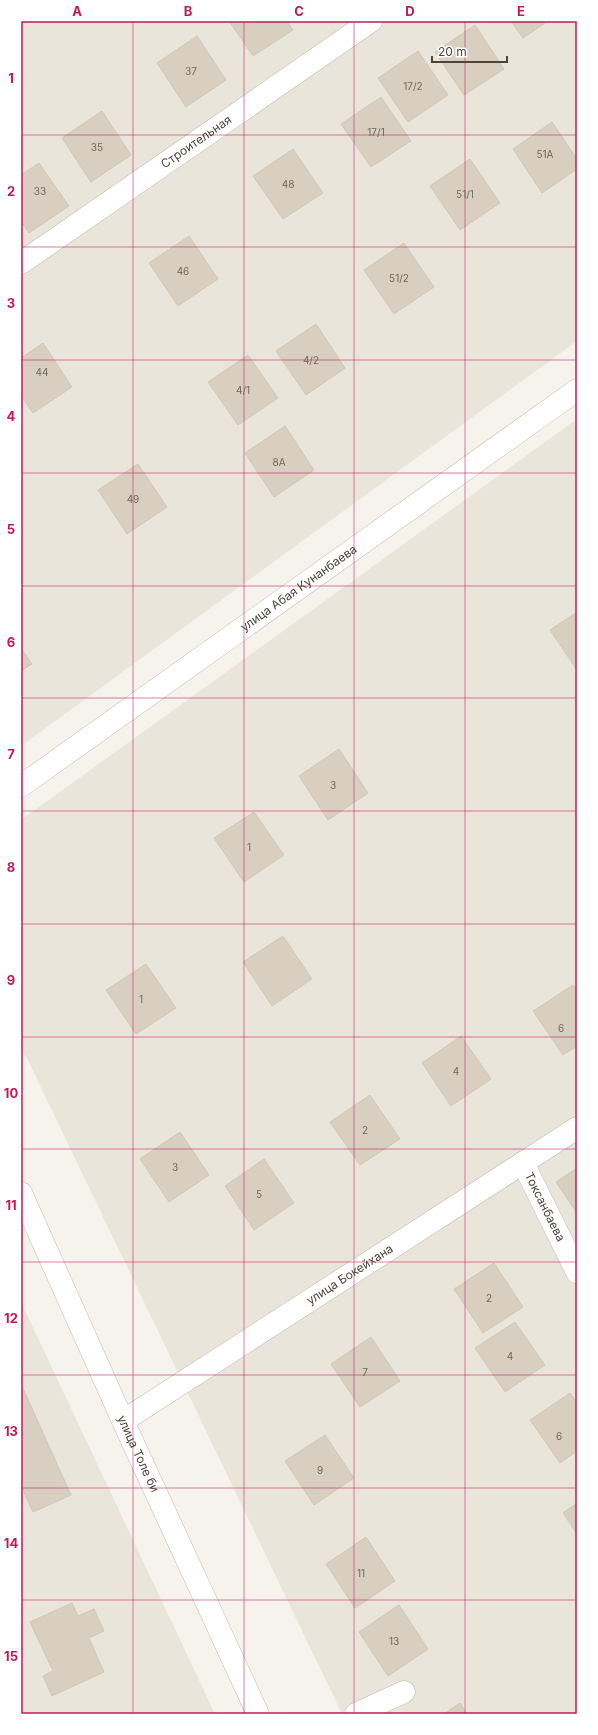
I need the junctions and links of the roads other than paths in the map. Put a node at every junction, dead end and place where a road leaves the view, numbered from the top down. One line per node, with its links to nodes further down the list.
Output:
1 (371, 21): 2 (street, Строительная)
2 (21, 263)
3 (577, 390): 4 (street, улица Абая Кунанбаева)
4 (21, 786)
5 (577, 1128): 6 (street, улица Бокейхана)
6 (523, 1163): 8 (street, Токсанбаева); 9 (street, улица Бокейхана)
7 (21, 1193): 9 (street, улица Толе би)
8 (577, 1272)
9 (122, 1421): 11 (street, улица Толе би)
10 (404, 1692): 12 (street)
11 (258, 1714)
12 (356, 1714)

